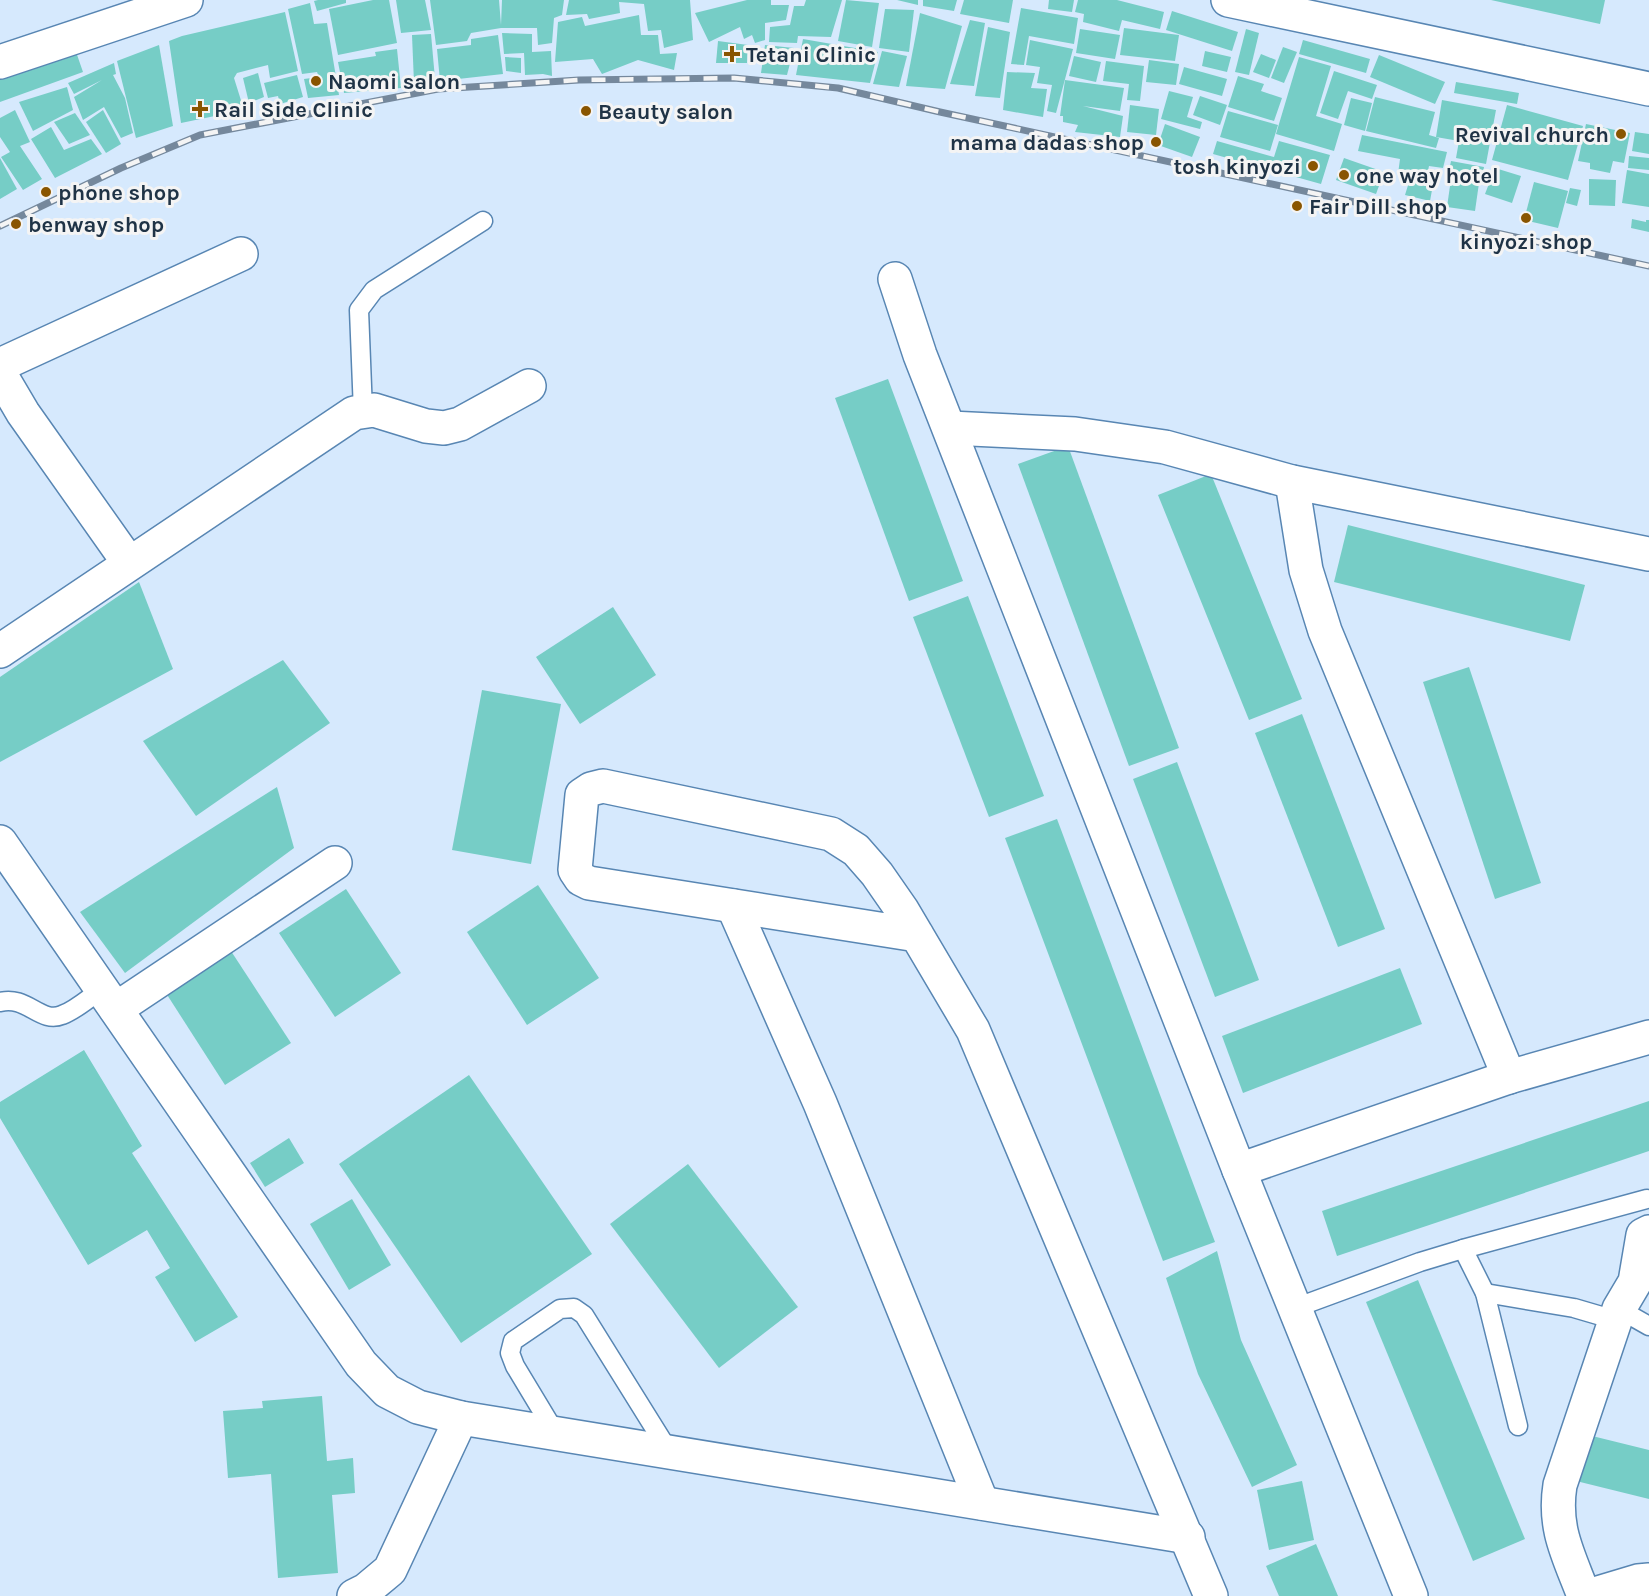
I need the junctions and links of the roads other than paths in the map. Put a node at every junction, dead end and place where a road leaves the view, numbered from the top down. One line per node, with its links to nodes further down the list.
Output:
1 (186, 0): 3 (street)
2 (1228, 0): 4 (street)
3 (0, 62)
4 (1649, 89)
5 (483, 221): 11 (lane)
6 (241, 254): 8 (street)
7 (895, 279): 12 (street)
8 (0, 366)
9 (0, 375): 15 (street)
10 (529, 386): 11 (street)
11 (363, 412): 15 (street)
12 (950, 428): 13 (street); 25 (street)
13 (1292, 482): 14 (street); 24 (street)
14 (1649, 554)
15 (129, 563): 16 (street)
16 (0, 651)
17 (0, 842): 21 (street)
18 (334, 863): 21 (street)
19 (733, 906): 20 (street); 20 (street); 37 (street)
20 (917, 935): 38 (street)
21 (109, 999): 22 (lane); 33 (street)
22 (0, 1002)
23 (1649, 1037): 24 (street)
24 (1509, 1077): 25 (street)
25 (1239, 1170): 30 (street)
26 (1647, 1199): 28 (lane)
27 (1649, 1232): 31 (street)
28 (1463, 1249): 29 (lane); 30 (lane)
29 (1485, 1293): 31 (lane); 34 (lane)
30 (1294, 1308): 42 (street)
31 (1617, 1315): 32 (lane); 43 (street)
32 (1649, 1326)
33 (461, 1418): 35 (street); 40 (street)
34 (1518, 1426)
35 (556, 1434): 36 (street); 36 (lane)
36 (670, 1453): 37 (street)
37 (982, 1503): 38 (street)
38 (1188, 1537): 41 (street)
39 (1649, 1581): 43 (street)
40 (354, 1596)
41 (1211, 1596)
42 (1411, 1596)
43 (1586, 1596)

